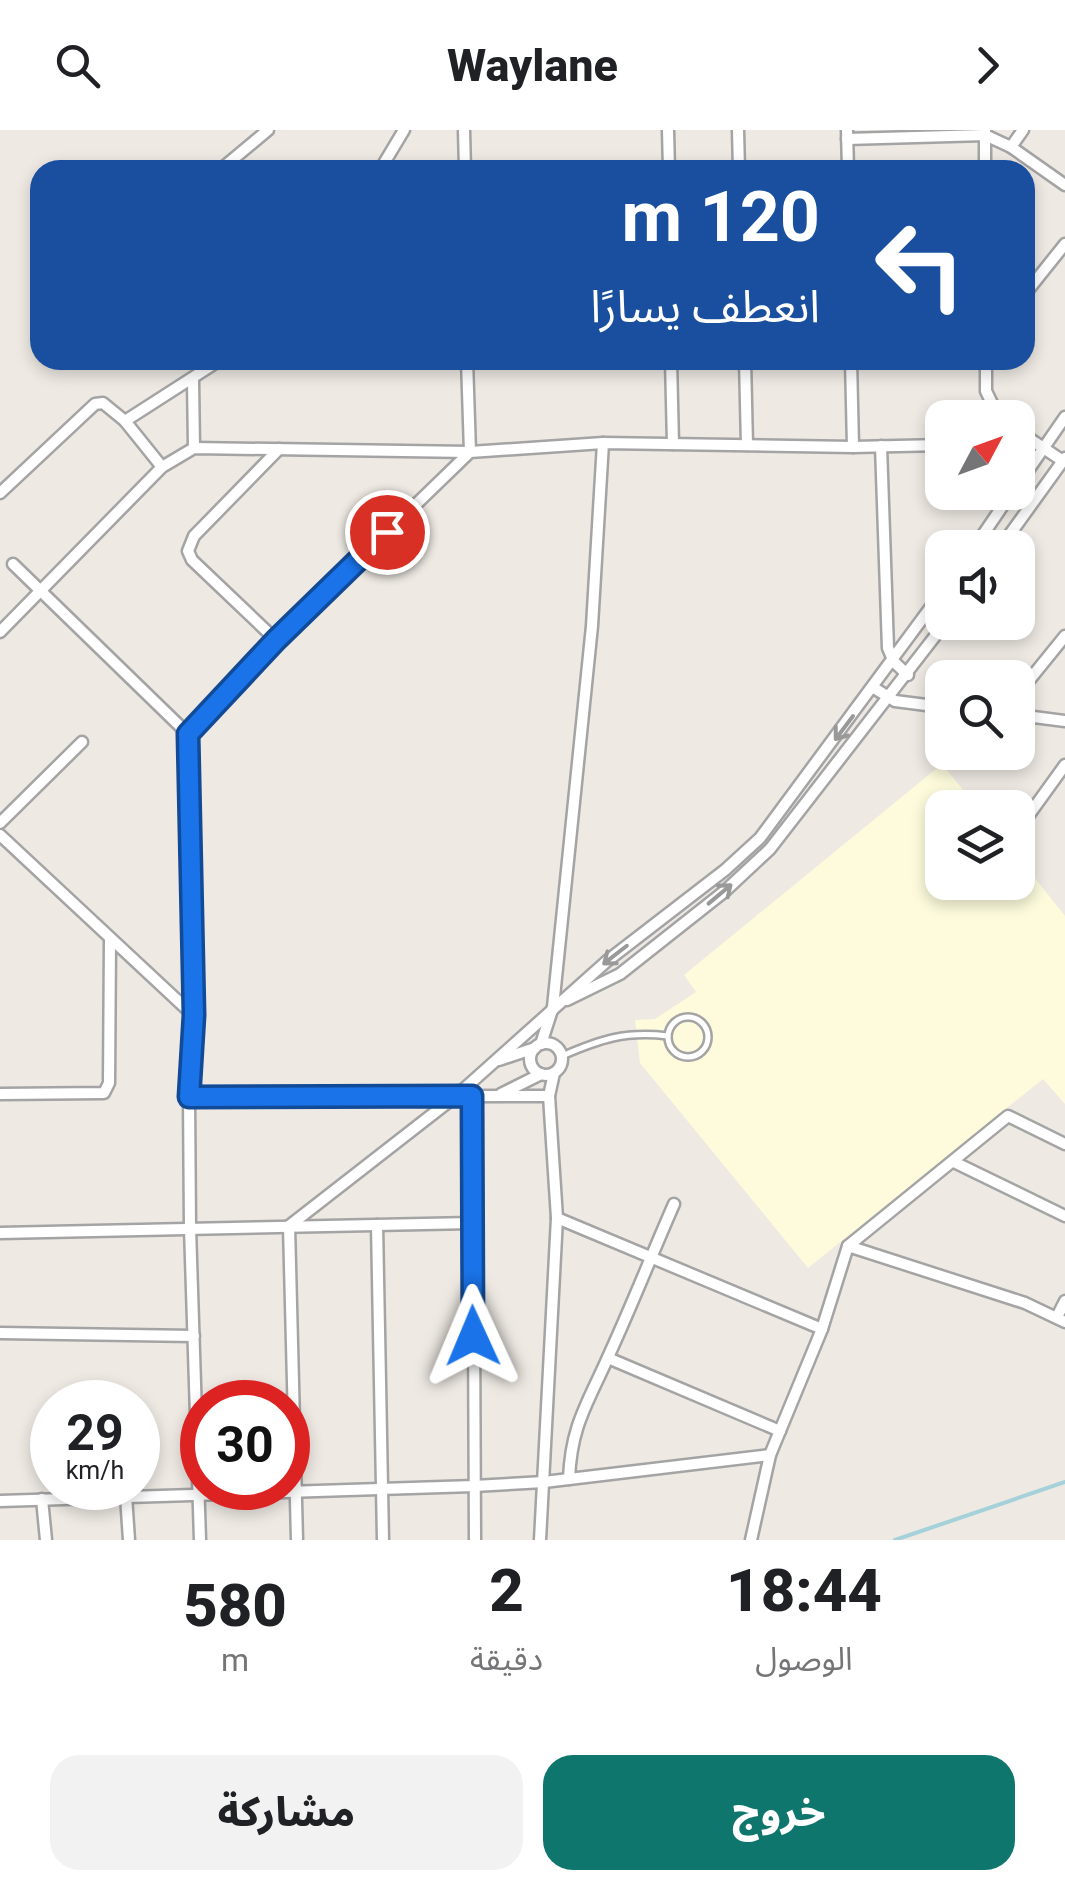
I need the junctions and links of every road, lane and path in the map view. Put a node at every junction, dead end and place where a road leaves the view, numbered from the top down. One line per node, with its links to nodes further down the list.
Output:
1 (268, 130): 10 (street)
2 (404, 130): 11 (street)
3 (464, 130): 12 (street)
4 (668, 130): 13 (street)
5 (738, 130): 14 (street)
6 (1024, 130): 9 (street)
7 (985, 133): 8 (street); 9 (street); 16 (street)
8 (847, 135): 15 (street)
9 (1010, 147): 17 (street)
10 (232, 160)
11 (386, 160)
12 (465, 160)
13 (668, 160)
14 (740, 160)
15 (848, 160)
16 (985, 160)
17 (1029, 160)
18 (1035, 164): 19 (street)
19 (1065, 185)
20 (1065, 244): 21 (street)
21 (1035, 282)
22 (206, 370): 28 (street)
23 (468, 370): 43 (street)
24 (671, 370): 34 (street)
25 (745, 370): 35 (street)
26 (851, 370): 40 (street)
27 (986, 370): 29 (street)
28 (193, 380): 31 (street); 41 (street)
29 (991, 400)
30 (1065, 417): 38 (street)
31 (125, 421): 46 (street); 47 (street)
32 (603, 442): 34 (street); 43 (street); 71 (street)
33 (1035, 442): 38 (street)
34 (672, 444): 35 (street)
35 (747, 445): 40 (street)
36 (925, 445): 39 (street)
37 (1035, 445): 38 (street)
38 (1040, 445): 44 (street); 45 (street)
39 (881, 446): 40 (street); 56 (street)
40 (853, 447)
41 (194, 448): 42 (street); 46 (street)
42 (279, 449): 43 (street); 54 (street)
43 (470, 452): 54 (street)
44 (1035, 454)
45 (1064, 460): 48 (street)
46 (162, 467): 50 (street)
47 (0, 493)
48 (1013, 530)
49 (13, 564): 50 (street)
50 (40, 591): 52 (street); 64 (street)
51 (925, 617): 56 (street)
52 (0, 632)
53 (1065, 636): 57 (street)
54 (276, 640): 64 (street)
55 (933, 640): 58 (street)
56 (894, 662): 58 (street); 59 (street)
57 (1035, 673)
58 (908, 675): 60 (street)
59 (874, 688): 60 (street); 71 (street, one-way to 71)
60 (890, 699): 61 (street); 71 (street, one-way to 60)
61 (925, 704)
62 (1035, 717): 63 (street)
63 (1065, 721)
64 (188, 734): 72 (street)
65 (82, 742): 68 (street)
66 (1065, 765): 67 (street)
67 (1035, 806)
68 (0, 823)
69 (0, 835): 70 (street)
70 (110, 941): 72 (street); 79 (street)
71 (553, 1007): 74 (street); 76 (street)
72 (194, 1015): 84 (street)
73 (668, 1036): 73 (lane); 75 (lane)
74 (538, 1046): 75 (street); 76 (street); 78 (street)
75 (562, 1056): 77 (street)
76 (490, 1062): 80 (street)
77 (554, 1073): 78 (street); 83 (street)
78 (541, 1074): 82 (street)
79 (0, 1094)
80 (456, 1096): 81 (street); 84 (street); 92 (street)
81 (472, 1096): 82 (street); 90 (street)
82 (495, 1096): 83 (street)
83 (549, 1096): 89 (street)
84 (189, 1097): 93 (street)
85 (1065, 1144): 86 (street)
86 (954, 1162): 88 (street); 95 (street)
87 (674, 1204): 96 (street)
88 (1065, 1216)
89 (557, 1218): 96 (street); 108 (street)
90 (472, 1224): 91 (street); 109 (street)
91 (377, 1225): 92 (street); 110 (street)
92 (289, 1226): 93 (street); 104 (street)
93 (190, 1228): 94 (street); 101 (street)
94 (0, 1232)
95 (848, 1246): 98 (street); 99 (street)
96 (650, 1257): 99 (street); 102 (street)
97 (1065, 1301): 98 (street)
98 (1061, 1320)
99 (822, 1330): 105 (street)
100 (0, 1333): 101 (street)
101 (194, 1336): 103 (street)
102 (608, 1358): 105 (street); 107 (street)
103 (195, 1380)
104 (293, 1380)
105 (780, 1430): 106 (street)
106 (770, 1454): 107 (street); 125 (street)
107 (569, 1479): 108 (street)
108 (544, 1482): 109 (street); 124 (street)
109 (474, 1486): 110 (street); 123 (street)
110 (382, 1491): 111 (street); 122 (street)
111 (310, 1493)
112 (30, 1500): 113 (street)
113 (0, 1501)
114 (43, 1510): 118 (street)
115 (127, 1510): 119 (street)
116 (199, 1510): 120 (street)
117 (296, 1510): 121 (street)
118 (46, 1540)
119 (129, 1540)
120 (200, 1540)
121 (297, 1540)
122 (382, 1540)
123 (475, 1540)
124 (540, 1540)
125 (751, 1540)

